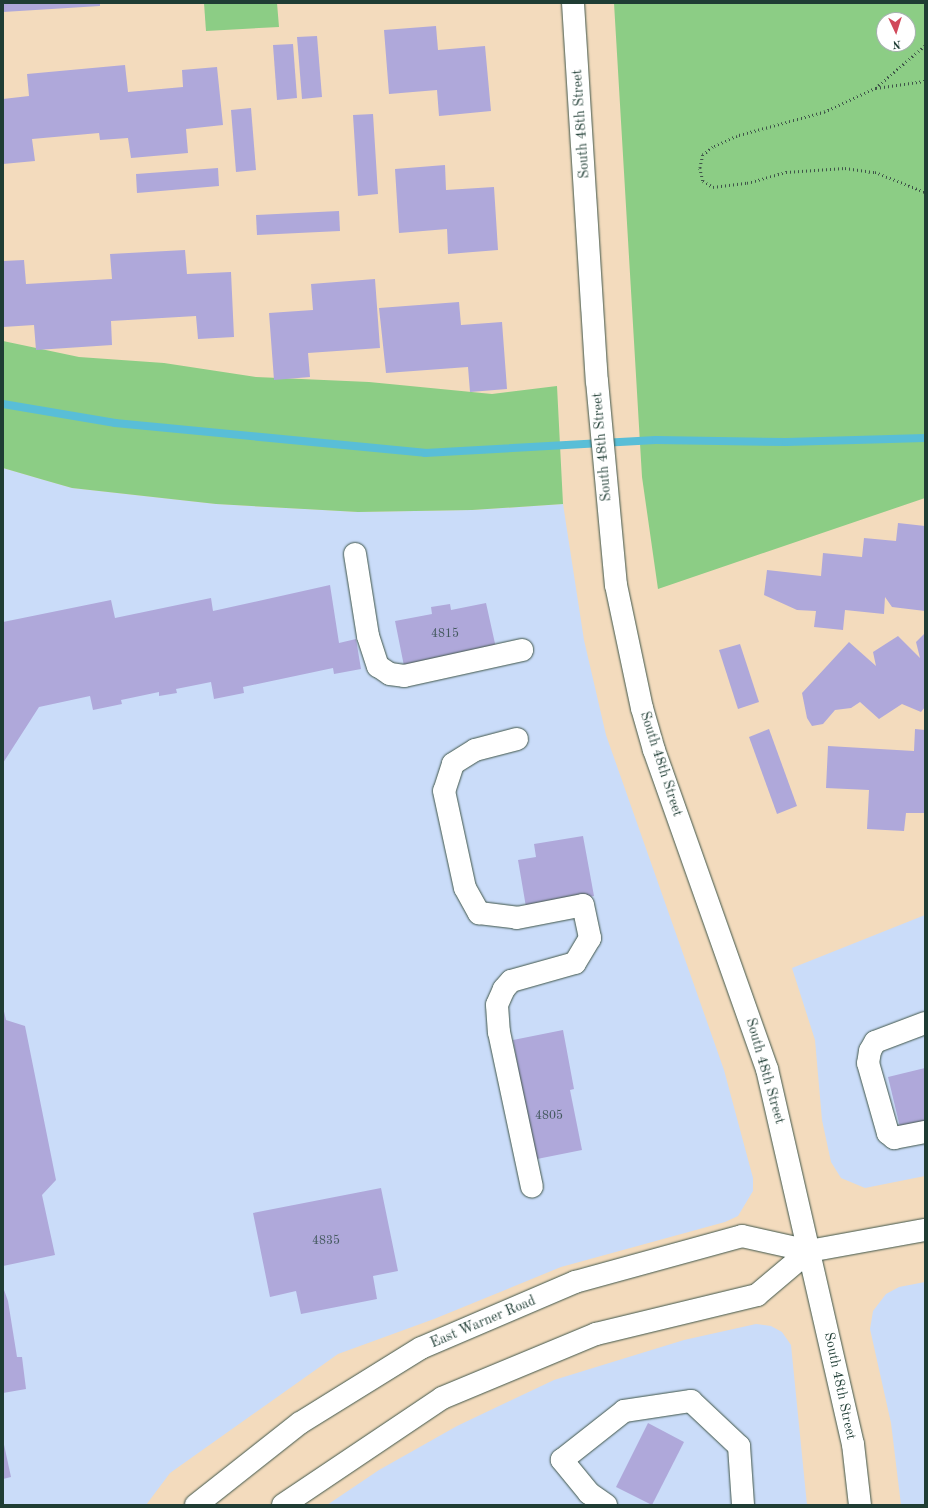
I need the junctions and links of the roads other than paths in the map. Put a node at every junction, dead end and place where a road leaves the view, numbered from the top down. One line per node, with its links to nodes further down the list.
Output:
1 (573, 3): 9 (main road, South 48th Street)
2 (355, 554): 3 (main road)
3 (522, 650)
4 (517, 739): 7 (main road)
5 (925, 1023): 6 (main road)
6 (925, 1132)
7 (532, 1187)
8 (925, 1230): 9 (main road, East Warner Road)
9 (809, 1251): 10 (main road, East Warner Road); 11 (main road, East Warner Road); 14 (main road, South 48th Street)
10 (196, 1505)
11 (283, 1505)
12 (606, 1505): 13 (main road)
13 (743, 1505)
14 (860, 1505)

